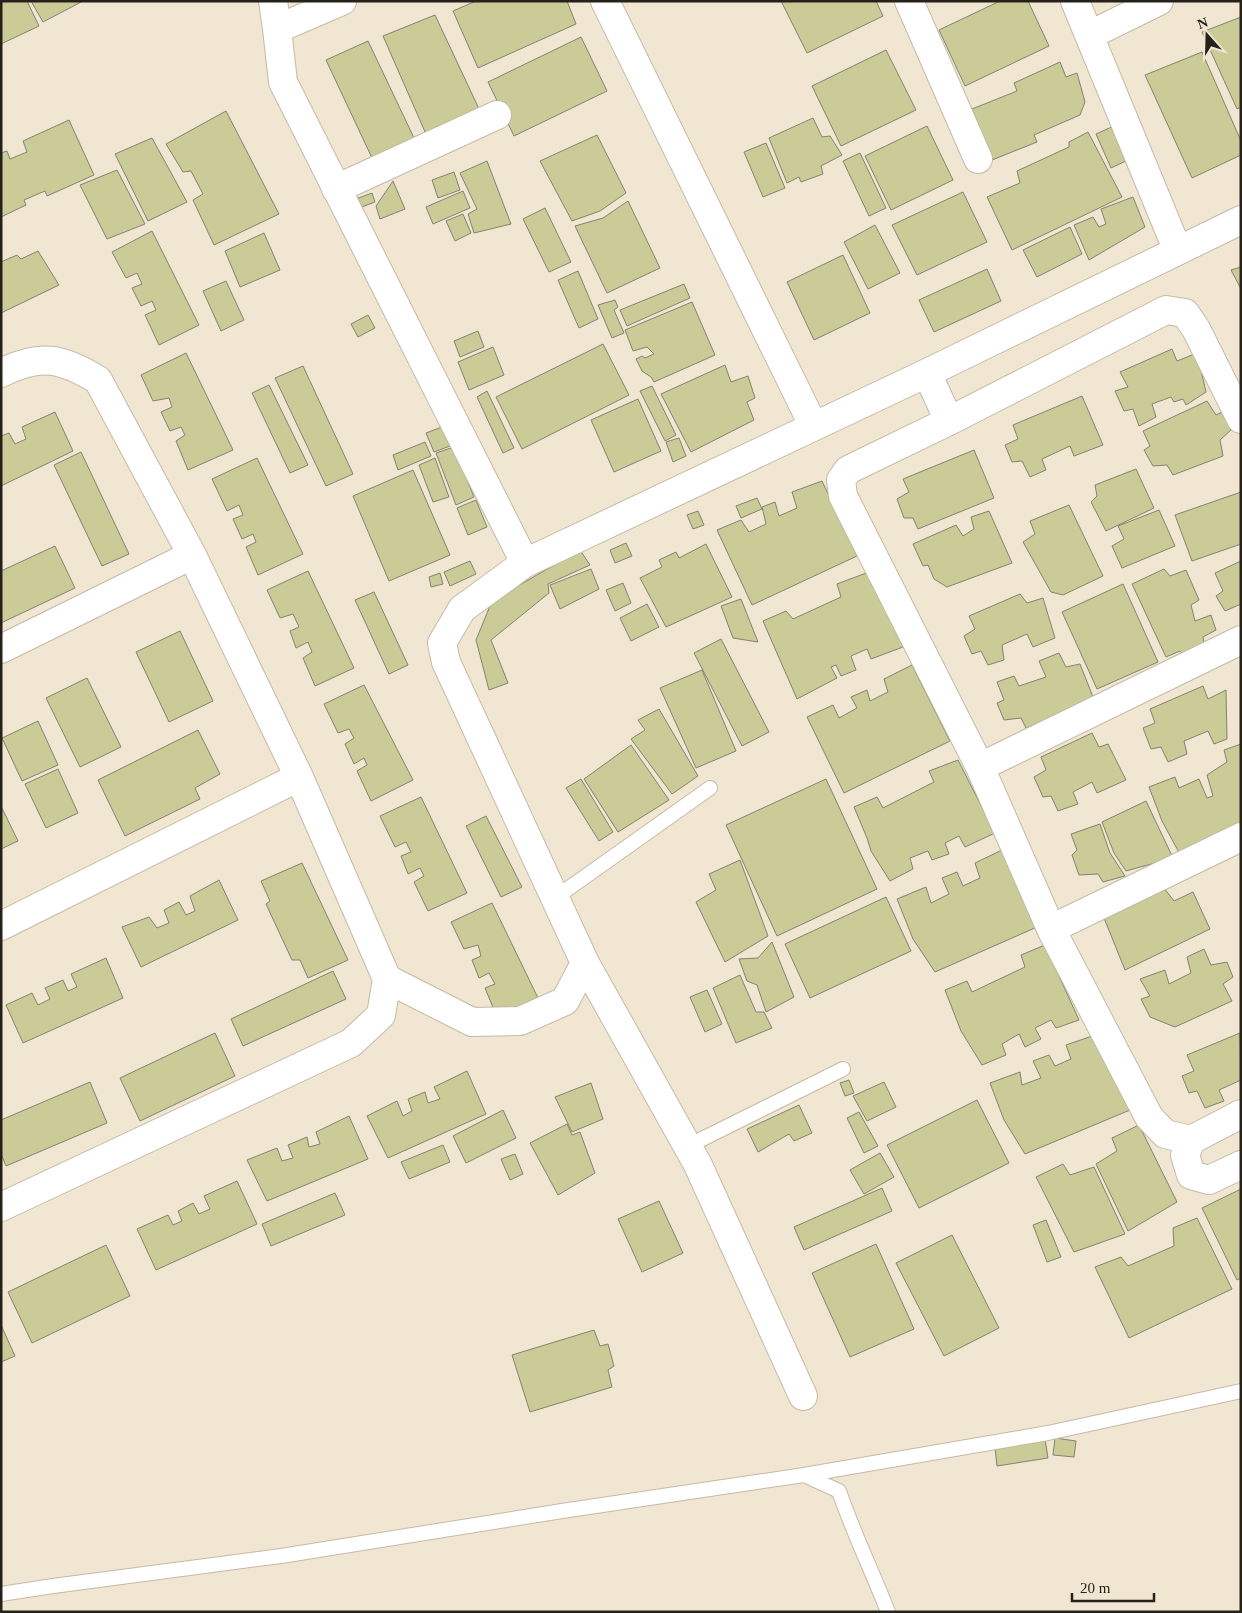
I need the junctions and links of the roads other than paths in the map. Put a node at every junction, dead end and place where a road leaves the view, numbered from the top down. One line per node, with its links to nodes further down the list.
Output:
1 (273, 1): 7 (street)
2 (342, 1): 7 (street)
3 (605, 1): 18 (street)
4 (910, 1): 10 (street)
5 (1075, 1): 8 (street)
6 (1159, 1): 8 (street)
7 (277, 29): 11 (street)
8 (1090, 35): 13 (street)
9 (497, 115): 11 (street)
10 (978, 159)
11 (336, 189): 20 (street)
12 (1241, 220): 13 (street)
13 (1177, 249): 15 (street)
14 (1, 373): 19 (street)
15 (927, 373): 17 (street); 18 (street)
16 (1241, 419): 17 (street)
17 (949, 421): 23 (street)
18 (813, 426): 20 (street)
19 (192, 555): 22 (street); 24 (street)
20 (525, 563): 27 (street)
21 (1241, 640): 23 (street)
22 (1, 649)
23 (980, 767): 29 (street)
24 (299, 777): 28 (street); 31 (street)
25 (710, 788): 27 (lane)
26 (1241, 837): 29 (street)
27 (555, 898): 30 (street)
28 (1, 926)
29 (1051, 929): 34 (street)
30 (585, 963): 31 (street); 35 (street)
31 (387, 979): 37 (street)
32 (843, 1068): 35 (lane)
33 (1241, 1114): 34 (street)
34 (1191, 1140): 36 (street)
35 (688, 1146): 39 (street)
36 (1241, 1165)
37 (1, 1207)
38 (1241, 1390): 40 (lane)
39 (802, 1396)
40 (804, 1475): 41 (lane); 42 (lane)
41 (1, 1594)
42 (888, 1612)

